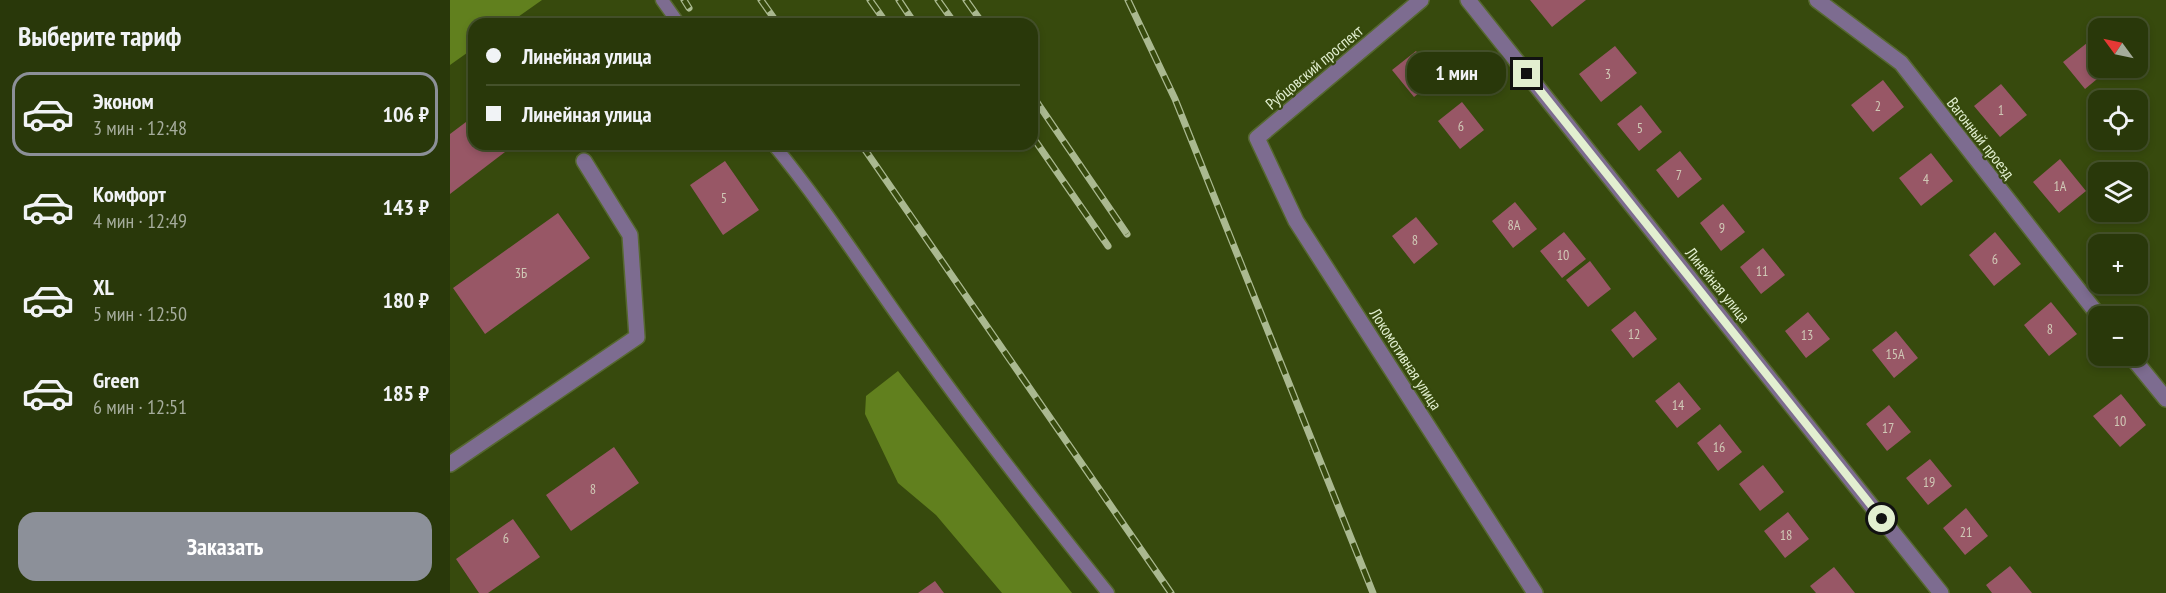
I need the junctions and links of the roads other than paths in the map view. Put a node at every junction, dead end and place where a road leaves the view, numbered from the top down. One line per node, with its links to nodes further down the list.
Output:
1 (662, 0): 5 (lane)
2 (1420, 0): 6 (street, Рубцовский проспект)
3 (1468, 0): 15 (street, Линейная улица)
4 (1817, 0): 9 (street, Вагонный проезд)
5 (675, 18)
6 (1257, 138): 14 (street, Локомотивная улица)
7 (778, 150): 13 (lane)
8 (584, 160): 12 (street)
9 (2091, 306)
10 (2138, 366): 11 (street)
11 (2166, 399)
12 (450, 464)
13 (1108, 593)
14 (1535, 593)
15 (1941, 593)

